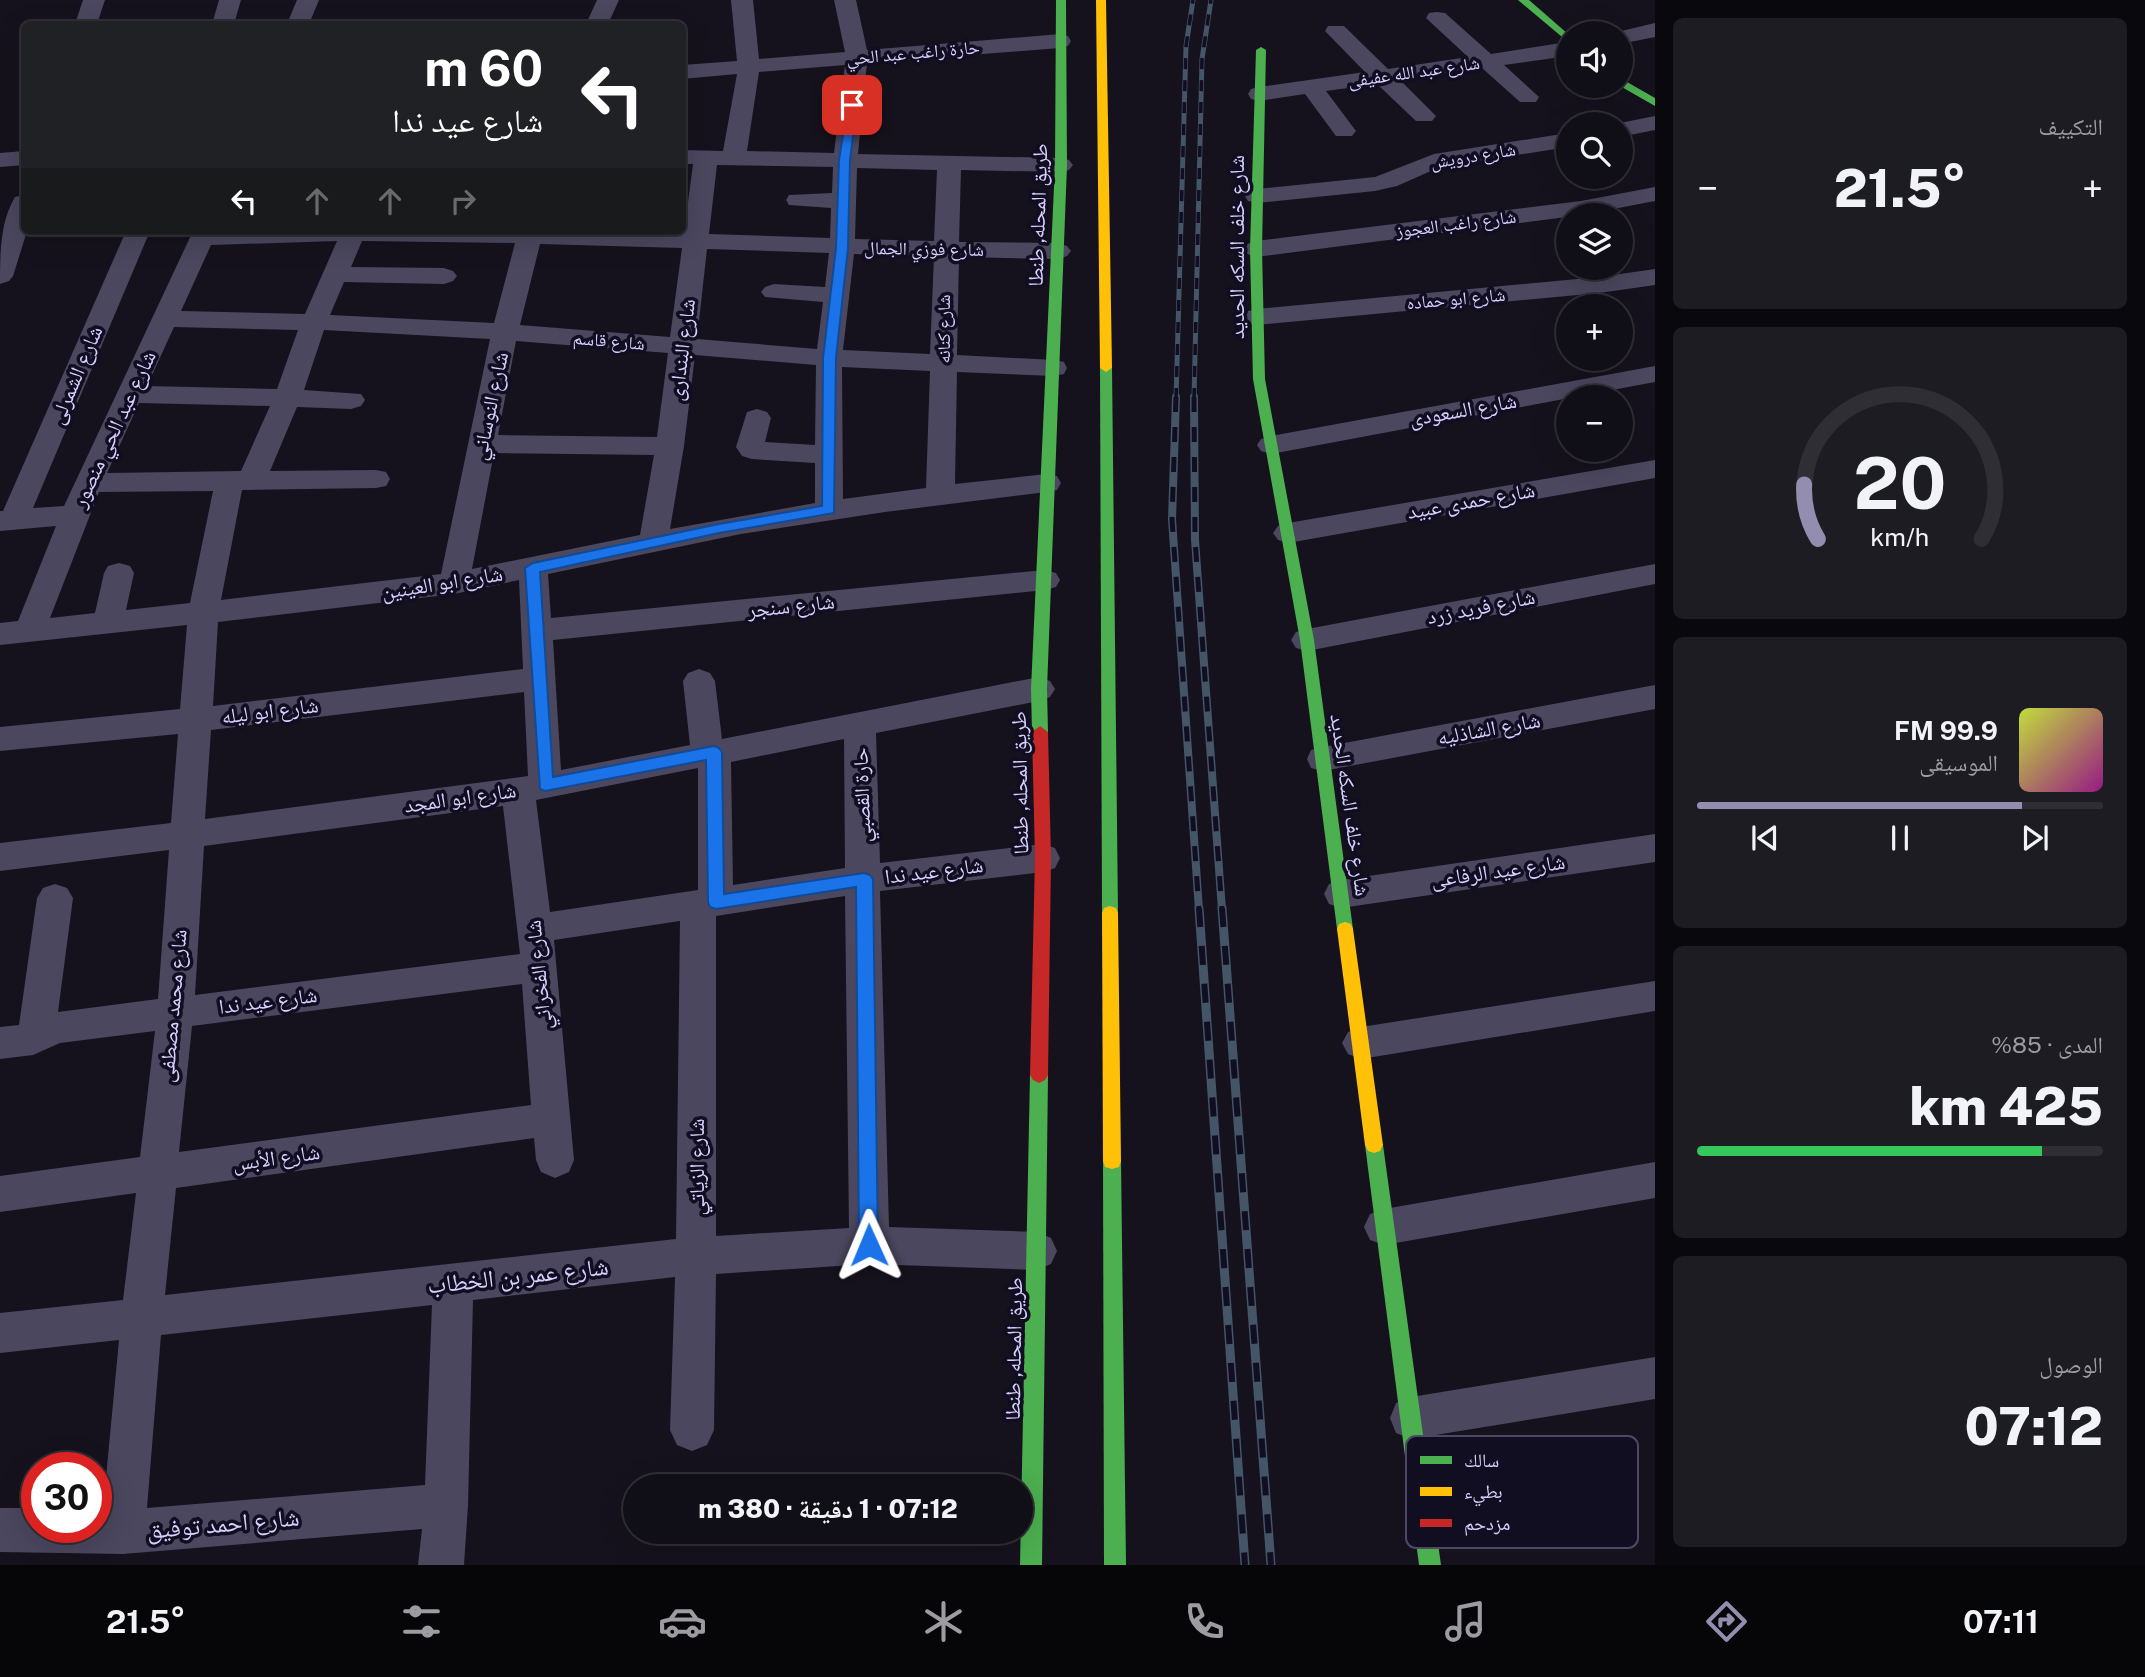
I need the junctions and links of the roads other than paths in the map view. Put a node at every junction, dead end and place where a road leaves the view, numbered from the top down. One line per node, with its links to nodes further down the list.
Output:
1 (94, 0): 11 (street)
2 (230, 0): 12 (street)
3 (308, 0): 13 (street)
4 (608, 0): 14 (street)
5 (742, 0): 24 (street)
6 (845, 0): 22 (street)
7 (1061, 0): 19 (main road, طريق المحله, طنطا)
8 (1101, 0): 149 (main road)
9 (1523, 0): 15 (main road)
10 (1437, 18): 23 (street)
11 (87, 21)
12 (224, 21)
13 (299, 21)
14 (598, 21)
15 (1556, 29)
16 (1655, 30): 18 (street)
17 (1336, 31): 26 (street)
18 (1633, 35)
19 (1060, 41): 22 (street, حارة راغب عبد الحي); 42 (main road, طريق المحله, طنطا)
20 (1261, 50): 29 (main road, شارع خلف السكه الحديد)
21 (1556, 51): 23 (street, شارع عبد الله عفيفى)
22 (858, 57): 24 (street, حارة راغب عبد الحي); 40 (street)
23 (1486, 61): 26 (street, شارع عبد الله عفيفى); 30 (street)
24 (749, 67): 25 (street, حارة راغب عبد الحي); 38 (street)
25 (686, 72)
26 (1382, 76): 27 (street, شارع عبد الله عفيفى); 32 (street)
27 (1310, 86): 29 (street, شارع عبد الله عفيفى); 34 (street)
28 (1633, 91): 31 (main road)
29 (1259, 94): 44 (main road, شارع خلف السكه الحديد)
30 (1528, 97)
31 (1654, 108): 33 (street)
32 (1424, 116)
33 (1633, 122)
34 (1344, 131)
35 (1556, 142): 44 (street, شارع درويش)
36 (21, 158): 39 (street)
37 (694, 158): 38 (street); 53 (street, شارع البندارى)
38 (734, 158): 40 (street)
39 (0, 160)
40 (845, 160): 41 (street); 46 (street)
41 (949, 162): 42 (street); 56 (street, شارع كنانه)
42 (1061, 165): 57 (main road, طريق المحله, طنطا)
43 (1655, 194): 55 (street, شارع راغب العجوز)
44 (1257, 197): 55 (main road, شارع خلف السكه الحديد)
45 (798, 200): 46 (street)
46 (844, 201): 54 (street)
47 (21, 211): 59 (street)
48 (136, 235): 89 (street, شارع الشمرلى)
49 (203, 235): 65 (street, شارع عبد الحي منصور)
50 (353, 235): 58 (street, شارع محمد مصطفى)
51 (531, 235): 67 (street, شارع النوساني)
52 (552, 235): 53 (street, شارع فوزي الجمال)
53 (696, 242): 54 (street, شارع فوزي الجمال); 68 (street, شارع البندارى)
54 (842, 248): 56 (street, شارع فوزي الجمال); 63 (street)
55 (1256, 249): 64 (main road, شارع خلف السكه الحديد)
56 (945, 250): 57 (street, شارع فوزي الجمال); 70 (street, شارع كنانه)
57 (1058, 251): 71 (main road, طريق المحله, طنطا)
58 (336, 274): 60 (street); 66 (street, شارع محمد مصطفى)
59 (0, 276)
60 (444, 276)
61 (1655, 277): 64 (street, شارع ابو حماده)
62 (774, 292): 63 (street)
63 (836, 295): 69 (street)
64 (1257, 317): 78 (main road, شارع خلف السكه الحديد)
65 (164, 319): 66 (street, شارع قاسم); 73 (street, شارع عبد الحي منصور)
66 (314, 322): 67 (street, شارع قاسم); 74 (street, شارع محمد مصطفى)
67 (505, 332): 68 (street, شارع قاسم); 77 (street, شارع النوساني)
68 (683, 348): 69 (street, شارع قاسم); 79 (street, شارع البندارى)
69 (829, 358): 70 (street, شارع قاسم); 80 (street)
70 (944, 362): 71 (street, شارع قاسم); 86 (street, شارع كنانه)
71 (1054, 368): 85 (main road, طريق المحله, طنطا)
72 (1655, 374): 78 (street, شارع السعودى)
73 (130, 394): 74 (street); 84 (street, شارع عبد الحي منصور)
74 (287, 399): 75 (street); 83 (street, شارع محمد مصطفى)
75 (351, 400)
76 (757, 418): 80 (street)
77 (482, 444): 79 (street); 96 (street, شارع النوساني)
78 (1271, 445): 90 (main road, شارع خلف السكه الحديد)
79 (670, 446): 91 (street, شارع البندارى)
80 (829, 454): 87 (street)
81 (1655, 470): 90 (street, شارع حمدى عبيد)
82 (376, 479): 83 (street)
83 (240, 481): 84 (street); 97 (street, شارع محمد مصطفى)
84 (88, 483): 88 (street, شارع عبد الحي منصور)
85 (1047, 483): 86 (street, شارع ابو العينين); 95 (main road, طريق المحله, طنطا)
86 (940, 495): 87 (street, شارع ابو العينين)
87 (829, 510): 91 (street, شارع ابو العينين)
88 (75, 515): 89 (street); 99 (street, شارع عبد الحي منصور)
89 (7, 520)
90 (1287, 533): 102 (main road, شارع خلف السكه الحديد)
91 (653, 542): 92 (street, شارع ابو العينين)
92 (533, 568): 96 (street, شارع ابو العينين); 100 (street, شارع الفخراني)
93 (119, 573): 98 (street)
94 (1655, 574): 102 (street, شارع فريد زرد)
95 (1045, 580): 100 (street, شارع سنجر); 105 (main road, طريق المحله, طنطا)
96 (453, 583): 97 (street, شارع ابو العينين)
97 (203, 613): 98 (street, شارع ابو العينين); 107 (street, شارع محمد مصطفى)
98 (108, 622): 99 (street, شارع ابو العينين)
99 (30, 630): 101 (street, شارع ابو العينين)
100 (537, 631): 103 (street, شارع الفخراني)
101 (0, 634)
102 (1307, 640): 111 (main road, شارع خلف السكه الحديد)
103 (539, 679): 107 (street, شارع ابو ليله); 112 (street, شارع الفخراني)
104 (699, 681): 110 (street, شارع الزياتي)
105 (1039, 689): 108 (street, شارع ابو المجد); 116 (main road, طريق المحله, طنطا)
106 (1650, 705): 111 (street, شارع الشاذليه)
107 (194, 720): 109 (street, شارع ابو ليله); 113 (street, شارع محمد مصطفى)
108 (860, 724): 110 (street, شارع ابو المجد); 117 (street, حارة القصبي)
109 (0, 739)
110 (710, 753): 112 (street, شارع ابو المجد); 120 (street, شارع الزياتي)
111 (1323, 759): 118 (main road, شارع خلف السكه الحديد)
112 (532, 788): 113 (street, شارع ابو المجد); 121 (street, شارع الفخراني)
113 (187, 835): 115 (street, شارع ابو المجد); 124 (street, شارع محمد مصطفى)
114 (1655, 848): 118 (street, شارع عيد الرفاعى)
115 (0, 857)
116 (1042, 858): 117 (street, شارع عيد ندا); 135 (main road, طريق المحله, طنطا)
117 (864, 879): 120 (street, شارع عيد ندا); 134 (street, حارة القصبي)
118 (1341, 894): 127 (main road, شارع خلف السكه الحديد)
119 (55, 898): 125 (street)
120 (707, 903): 121 (street, شارع عيد ندا); 136 (street, شارع الزياتي)
121 (534, 929): 122 (street, شارع الفخراني)
122 (539, 967): 124 (street, شارع عيد ندا); 128 (street, شارع الفخراني)
123 (1655, 996): 127 (street)
124 (175, 1013): 125 (street, شارع عيد ندا); 130 (street, شارع محمد مصطفى)
125 (36, 1037): 126 (street, شارع عيد ندا)
126 (0, 1043)
127 (1361, 1043): 133 (main road, شارع خلف السكه الحديد)
128 (552, 1119): 129 (street, شارع الفخراني); 130 (street, شارع الأبس)
129 (555, 1160)
130 (156, 1174): 132 (street, شارع الأبس); 138 (street, شارع محمد مصطفى)
131 (1655, 1180): 133 (street)
132 (0, 1194)
133 (1384, 1227): 141 (main road, شارع خلف السكه الحديد)
134 (869, 1245): 135 (street, شارع عمر بن الخطاب); 136 (street, شارع عمر بن الخطاب)
135 (1037, 1251): 148 (main road, طريق المحله, طنطا)
136 (696, 1256): 137 (street, شارع عمر بن الخطاب); 142 (street, شارع الزياتي)
137 (453, 1283): 138 (street, شارع عمر بن الخطاب); 144 (street)
138 (142, 1317): 139 (street, شارع عمر بن الخطاب); 146 (street, شارع محمد مصطفى)
139 (0, 1333)
140 (1655, 1378): 141 (street)
141 (1411, 1418): 143 (main road, شارع خلف السكه الحديد)
142 (692, 1430)
143 (1413, 1436)
144 (446, 1505): 146 (street, شارع احمد توفيق); 147 (street)
145 (0, 1530): 146 (street, شارع احمد توفيق)
146 (123, 1532)
147 (441, 1565)
148 (1031, 1565)
149 (1115, 1565)

